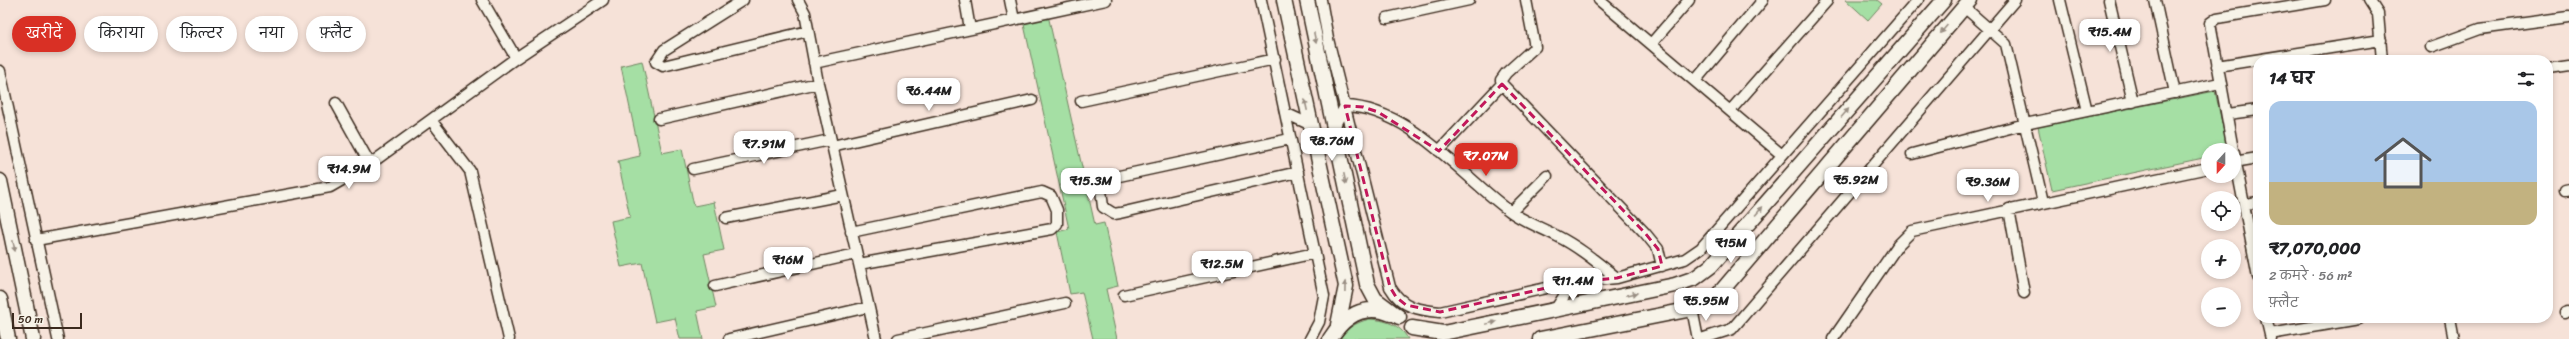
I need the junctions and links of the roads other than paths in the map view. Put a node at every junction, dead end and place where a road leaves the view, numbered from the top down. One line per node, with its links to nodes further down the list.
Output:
1 (482, 0): 38 (street)
2 (603, 0): 38 (street)
3 (743, 0): 32 (street)
4 (798, 0): 32 (street)
5 (965, 0): 30 (street)
6 (1010, 0): 29 (street)
7 (1106, 0): 29 (street)
8 (1261, 0): 39 (street)
9 (1284, 0): 64 (street, one-way to 9)
10 (1308, 0): 65 (street, one-way to 65)
11 (1321, 0): 55 (street)
12 (1464, 0): 28 (street)
13 (1526, 0): 49 (street)
14 (1599, 0): 34 (street)
15 (1689, 0): 34 (street)
16 (1763, 0): 46 (street)
17 (1918, 0): 71 (street)
18 (1944, 0): 103 (street, one-way to 18)
19 (2015, 0): 31 (street)
20 (2060, 0): 57 (street)
21 (2109, 0): 54 (street)
22 (2156, 0): 50 (street)
23 (2325, 0): 43 (street)
24 (2369, 0): 33 (street)
25 (1827, 1): 56 (street)
26 (1966, 3): 31 (street); 104 (street, one-way to 104)
27 (2569, 17): 35 (street)
28 (1388, 18)
29 (1014, 20): 30 (street)
30 (970, 29): 41 (street)
31 (1990, 29): 63 (street); 122 (street)
32 (808, 31): 41 (street)
33 (2381, 40): 36 (street); 37 (street)
34 (1651, 44): 46 (street)
35 (2431, 47)
36 (2286, 55)
37 (2382, 55)
38 (516, 58): 62 (street)
39 (1275, 59): 52 (street); 59 (street)
40 (2253, 60): 43 (street)
41 (814, 63): 48 (street)
42 (2569, 65): 44 (street)
43 (2217, 66): 47 (street)
44 (2553, 67)
45 (0, 71): 90 (street)
46 (1695, 81): 56 (street)
47 (2220, 83): 50 (street); 60 (street)
48 (818, 84): 61 (street); 67 (street)
49 (1502, 84): 69 (street); 94 (street)
50 (2175, 93): 54 (street)
51 (1032, 100): 67 (street)
52 (1081, 101)
53 (336, 102): 74 (street)
54 (2133, 102): 57 (street)
55 (1345, 106): 65 (street); 69 (street); 96 (street)
56 (1730, 111): 71 (street)
57 (2087, 111): 63 (street)
58 (2253, 111): 60 (street)
59 (1285, 113): 64 (street); 66 (street)
60 (2228, 114): 68 (street)
61 (659, 119)
62 (431, 120): 74 (street); 115 (street)
63 (2025, 124): 70 (street); 82 (street)
64 (1311, 125): 109 (street, one-way to 64)
65 (1334, 127): 105 (street, one-way to 105)
66 (1290, 139): 77 (street); 77 (street)
67 (831, 143): 75 (street); 81 (street)
68 (2232, 143)
69 (1439, 151): 86 (street)
70 (1912, 154)
71 (1782, 155): 94 (street)
72 (2253, 158): 73 (street)
73 (2241, 159)
74 (370, 164): 90 (street)
75 (693, 169)
76 (2201, 169): 82 (street)
77 (1298, 172): 91 (street)
78 (1547, 176): 86 (street)
79 (0, 181): 113 (street, one-way to 113)
80 (2241, 183): 84 (street)
81 (843, 195): 87 (street); 88 (street)
82 (2043, 202): 85 (street)
83 (2253, 203): 84 (street)
84 (2246, 204): 89 (street)
85 (2009, 209): 98 (street); 123 (street)
86 (1511, 212): 95 (street)
87 (726, 218)
88 (851, 232): 92 (street); 93 (street)
89 (2253, 239)
90 (36, 240): 114 (street)
91 (1315, 253): 99 (street); 119 (street)
92 (856, 254): 93 (street); 97 (street)
93 (858, 264): 102 (street)
94 (1662, 266): 95 (street)
95 (1617, 278): 96 (street)
96 (1573, 282): 103 (street)
97 (715, 286)
98 (2024, 293)
99 (1124, 295)
100 (0, 299): 112 (street)
101 (1065, 303): 118 (street)
102 (868, 307): 116 (street); 117 (street)
103 (1555, 310): 110 (street, one-way to 103)
104 (1692, 310): 121 (street); 122 (street)
105 (1399, 316): 109 (street); 110 (street)
106 (2267, 323): 111 (street)
107 (2338, 323): 111 (street)
108 (2451, 323): 124 (street)
109 (1338, 325): 120 (street)
110 (1415, 333)
111 (2270, 337)
112 (8, 339)
113 (34, 339)
114 (58, 339)
115 (509, 339)
116 (730, 339)
117 (876, 339)
118 (898, 339)
119 (1310, 339)
120 (1330, 339)
121 (1540, 339)
122 (1700, 339)
123 (1833, 339)
124 (2454, 339)

